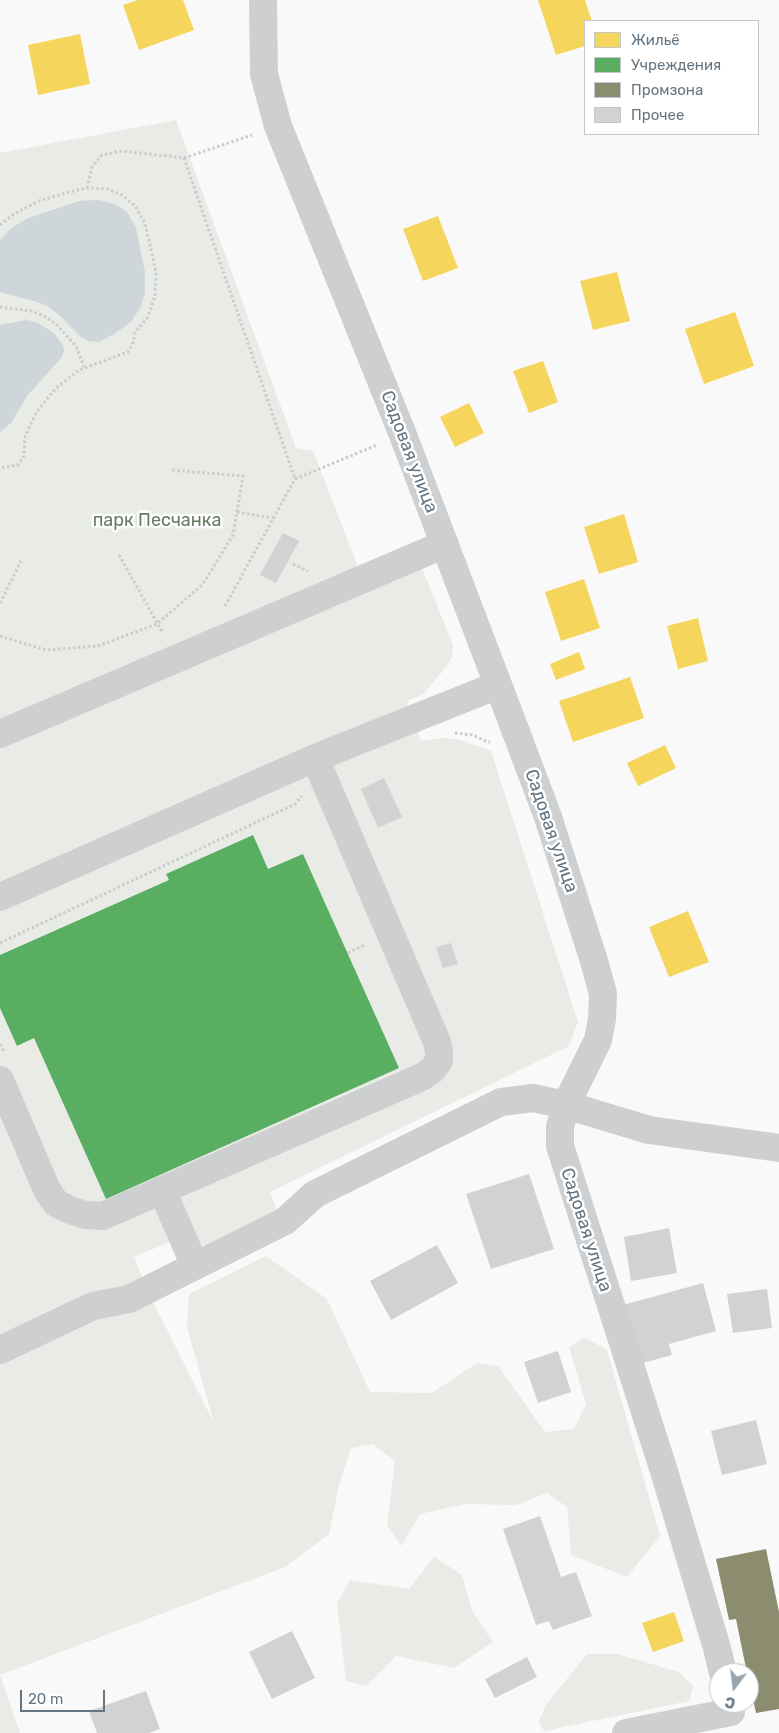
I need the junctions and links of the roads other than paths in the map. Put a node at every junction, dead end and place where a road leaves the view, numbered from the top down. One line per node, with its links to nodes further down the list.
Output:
1 (264, 0): 2 (street, Садовая улица)
2 (445, 544): 3 (street, Садовая улица); 4 (street)
3 (498, 685): 5 (street); 8 (street, Садовая улица)
4 (0, 734)
5 (315, 758): 6 (street); 10 (street)
6 (0, 897)
7 (0, 1080): 10 (street)
8 (566, 1105): 9 (street); 11 (street); 13 (street, Садовая улица)
9 (779, 1148)
10 (162, 1190): 11 (street)
11 (195, 1266): 12 (street)
12 (0, 1350)
13 (721, 1663)
14 (732, 1716): 15 (street)
15 (626, 1733)

